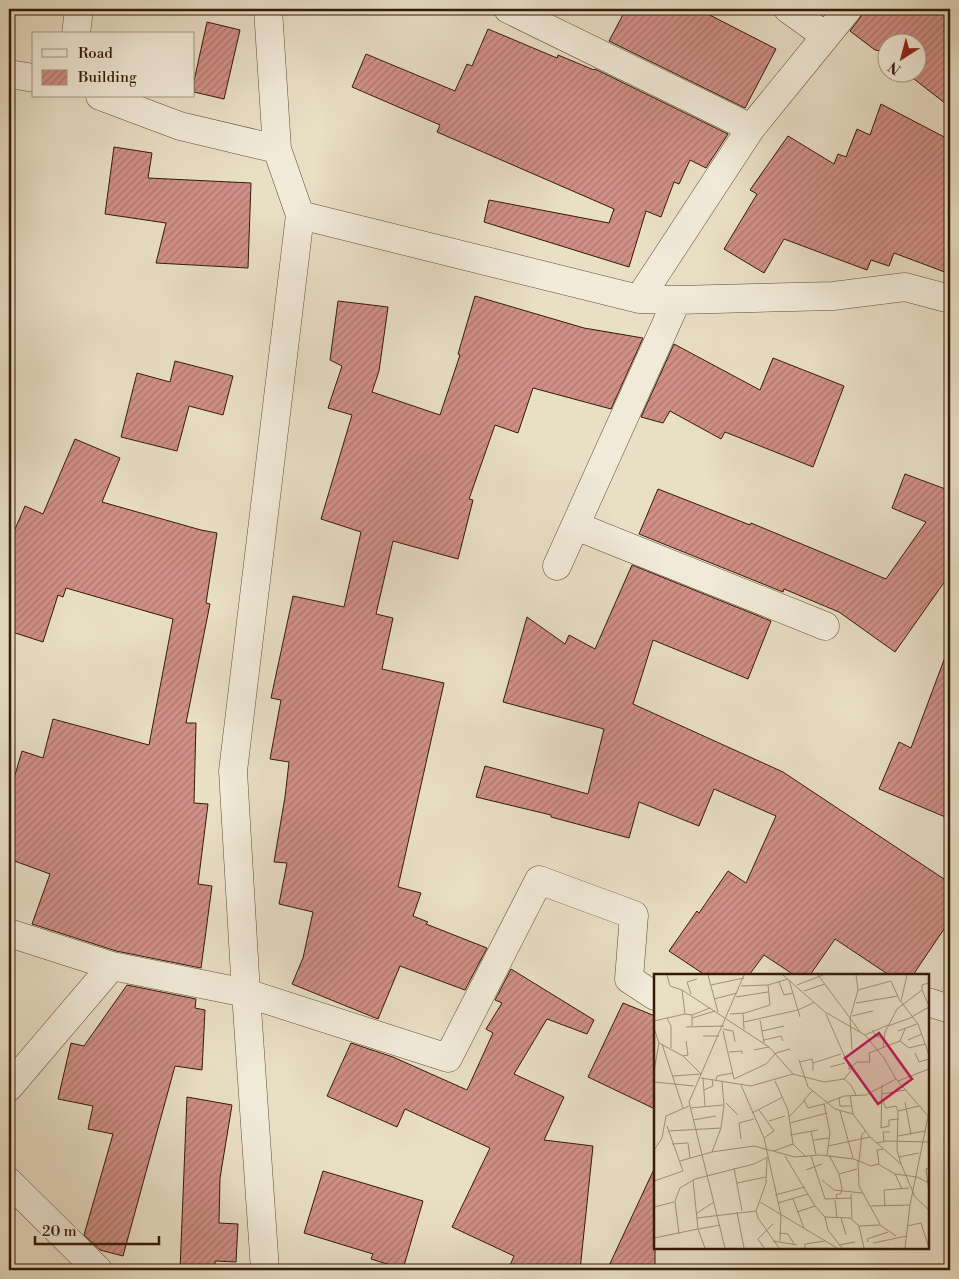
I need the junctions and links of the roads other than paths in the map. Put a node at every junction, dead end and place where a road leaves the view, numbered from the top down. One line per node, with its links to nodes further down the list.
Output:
1 (79, 9): 6 (street)
2 (268, 9): 12 (street)
3 (508, 9): 11 (street)
4 (788, 9): 7 (street)
5 (848, 9): 7 (street)
6 (76, 32)
7 (824, 35): 11 (street)
8 (9, 74): 9 (street)
9 (32, 78)
10 (105, 98): 12 (street)
11 (751, 128): 14 (street)
12 (277, 149): 13 (street)
13 (300, 215): 14 (street); 22 (street)
14 (640, 299): 16 (street)
15 (950, 299): 16 (street)
16 (677, 300): 17 (street)
17 (576, 526): 18 (street); 19 (street)
18 (557, 566)
19 (825, 626)
20 (9, 933): 21 (street)
21 (112, 966): 22 (street); 26 (street)
22 (246, 993): 23 (street); 29 (street)
23 (654, 995)
24 (929, 1002): 25 (street)
25 (950, 1009)
26 (9, 1087)
27 (9, 1182): 28 (street)
28 (98, 1270)
29 (265, 1270)

